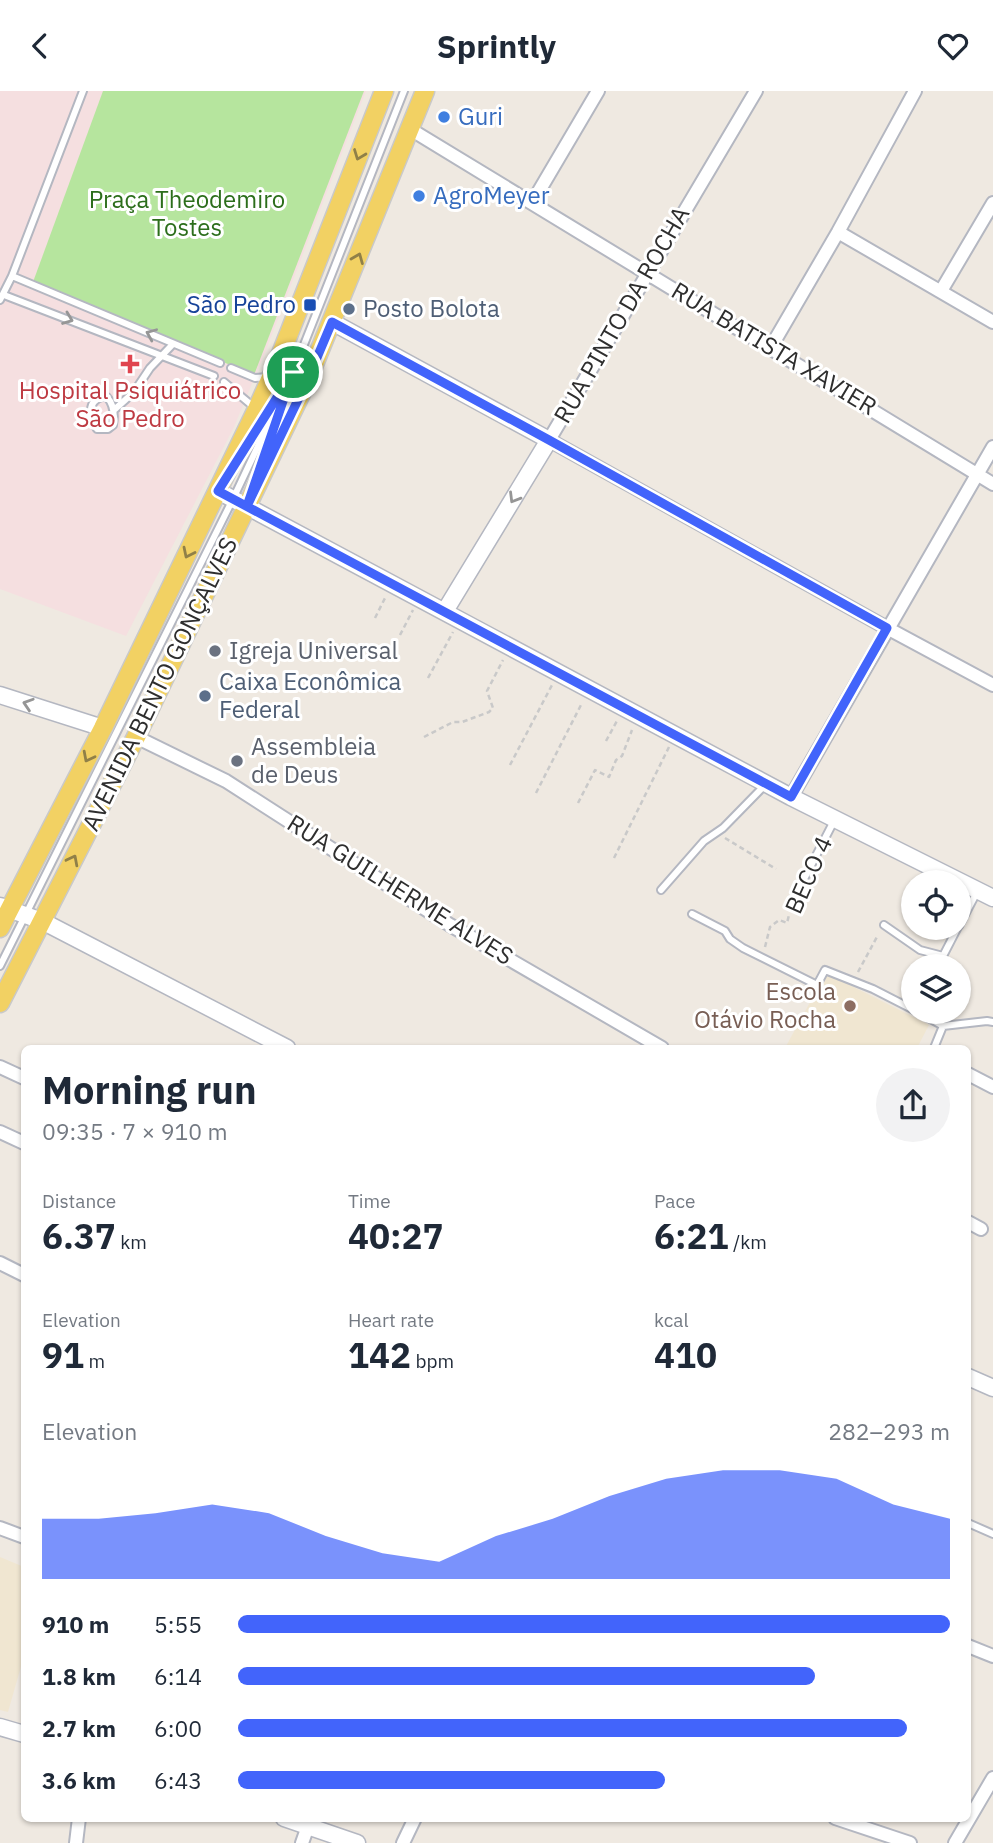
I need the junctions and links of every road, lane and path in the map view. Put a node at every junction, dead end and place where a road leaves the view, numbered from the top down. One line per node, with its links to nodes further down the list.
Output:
1 (83, 91): 13 (lane)
2 (384, 91): 23 (main road, AVENIDA BENTO GONÇALVES, one-way to 23)
3 (404, 91): 22 (lane)
4 (425, 91): 8 (main road, AVENIDA BENTO GONÇALVES)
5 (598, 91): 10 (street)
6 (755, 91): 12 (street, RUA PINTO DA ROCHA)
7 (915, 91): 11 (street)
8 (410, 129): 10 (street, RUA BATISTA XAVIER); 16 (main road, AVENIDA BENTO GONÇALVES, one-way to 8)
9 (993, 202): 14 (street)
10 (532, 203): 12 (street, RUA BATISTA XAVIER)
11 (838, 232): 14 (street); 19 (street)
12 (647, 272): 19 (street, RUA BATISTA XAVIER); 27 (street, RUA PINTO DA ROCHA)
13 (12, 276): 15 (lane); 18 (lane, one-way to 13)
14 (941, 291): 17 (street)
15 (2, 297): 20 (lane, one-way to 20)
16 (332, 322): 27 (street); 31 (main road, AVENIDA BENTO GONÇALVES)
17 (993, 322)
18 (173, 344): 20 (lane); 20 (lane)
19 (771, 347): 29 (street, RUA BATISTA XAVIER)
20 (162, 355): 26 (lane)
21 (230, 368): 23 (lane)
22 (293, 372): 31 (lane); 31 (lane); 31 (lane)
23 (271, 377): 25 (main road, AVENIDA BENTO GONÇALVES)
24 (224, 382): 25 (lane)
25 (257, 409): 31 (main road, AVENIDA BENTO GONÇALVES)
26 (114, 410): 26 (lane)
27 (549, 440): 34 (street, RUA PINTO DA ROCHA, one-way to 34); 36 (street)
28 (993, 447): 29 (street)
29 (976, 474): 30 (street, RUA BATISTA XAVIER); 36 (street)
30 (993, 484)
31 (232, 499): 32 (street); 46 (main road, AVENIDA BENTO GONÇALVES, one-way to 46); 48 (main road, AVENIDA BENTO GONÇALVES); 63 (lane)
32 (393, 584): 33 (street); 35 (path)
33 (420, 598): 34 (street); 37 (path)
34 (452, 615): 38 (street); 40 (path)
35 (375, 618)
36 (887, 628): 41 (street); 54 (street)
37 (400, 635)
38 (510, 646): 39 (street); 49 (path)
39 (559, 672): 42 (street); 51 (path)
40 (428, 678)
41 (993, 685)
42 (590, 689): 44 (street); 53 (path)
43 (0, 695): 46 (street, one-way to 43)
44 (624, 707): 45 (street); 50 (path)
45 (639, 715): 47 (street); 55 (path)
46 (103, 728): 63 (main road, AVENIDA BENTO GONÇALVES, one-way to 63)
47 (675, 734): 52 (street); 58 (path)
48 (136, 737): 63 (main road, AVENIDA BENTO GONÇALVES, one-way to 48); 81 (street, RUA GUILHERME ALVES)
49 (424, 737)
50 (606, 741)
51 (510, 765)
52 (766, 783): 54 (street); 57 (lane)
53 (536, 793)
54 (791, 797): 56 (street)
55 (578, 803)
56 (835, 819): 61 (street); 62 (lane, BECO 4)
57 (717, 832): 59 (path); 60 (lane)
58 (614, 858)
59 (776, 869)
60 (661, 890)
61 (986, 894): 64 (lane)
62 (791, 904): 71 (path, BECO 4)
63 (20, 912): 67 (main road, AVENIDA BENTO GONÇALVES); 72 (lane); 74 (lane); 75 (main road, AVENIDA BENTO GONÇALVES); 80 (street)
64 (971, 912)
65 (692, 914): 71 (lane)
66 (884, 925): 68 (lane); 73 (path)
67 (0, 931)
68 (901, 937)
69 (906, 940): 70 (lane)
70 (952, 940)
71 (761, 957): 73 (lane)
72 (0, 966)
73 (853, 981): 76 (lane)
74 (0, 989)
75 (0, 1003)
76 (901, 1004)
77 (993, 1022): 79 (lane)
78 (939, 1024): 79 (lane)
79 (943, 1026): 82 (lane)
80 (281, 1045)
81 (657, 1045)
82 (935, 1045)
83 (0, 1067): 85 (street)
84 (971, 1076): 86 (street)
85 (21, 1077)
86 (993, 1087)
87 (0, 1132): 88 (street)
88 (21, 1142)
89 (971, 1224): 90 (street)
90 (981, 1229)
91 (0, 1263): 92 (street)
92 (21, 1274)
93 (971, 1378): 94 (street)
94 (993, 1388)
95 (971, 1524): 97 (lane)
96 (0, 1528): 98 (street)
97 (993, 1534)
98 (21, 1537)
99 (971, 1647): 100 (street)
100 (993, 1655)
101 (0, 1727): 102 (street)
102 (21, 1733)
103 (993, 1778): 104 (street)
104 (971, 1816)
105 (79, 1822): 111 (street)
106 (296, 1822): 110 (street)
107 (413, 1822): 114 (street)
108 (847, 1822): 115 (street)
109 (967, 1822): 116 (street)
110 (307, 1826): 112 (street); 113 (street)
111 (76, 1843)
112 (302, 1843)
113 (357, 1843)
114 (403, 1843)
115 (910, 1843)
116 (955, 1843)

